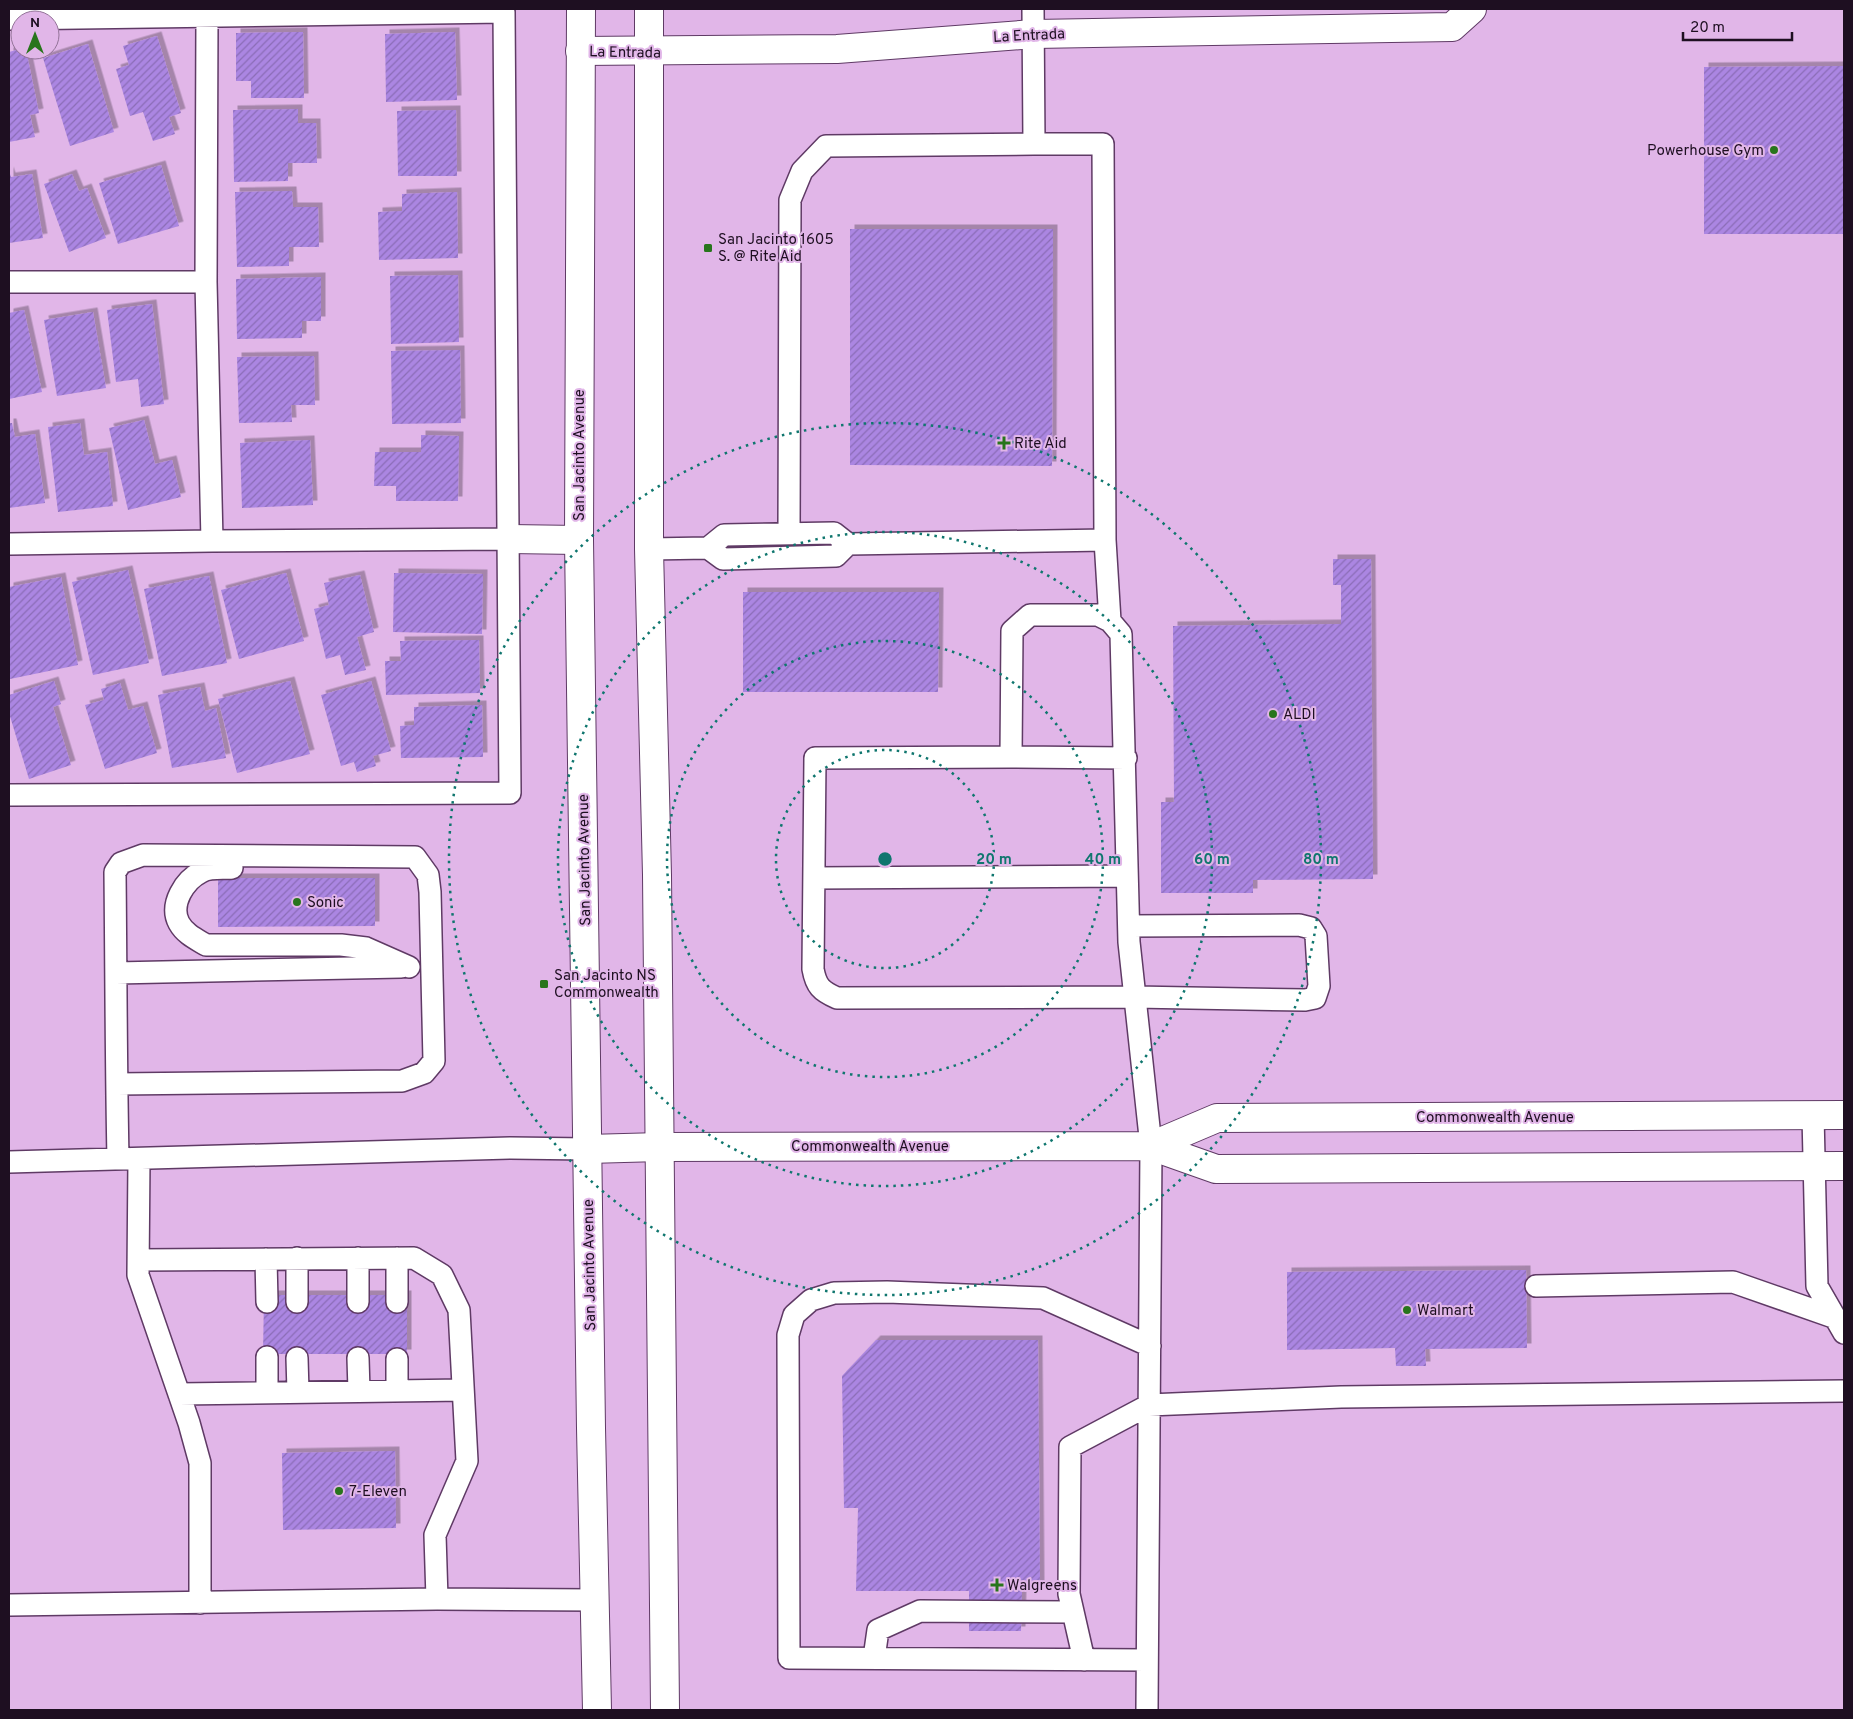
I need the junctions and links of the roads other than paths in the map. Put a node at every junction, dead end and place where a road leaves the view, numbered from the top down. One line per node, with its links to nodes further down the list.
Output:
1 (581, 9): 7 (main road, San Jacinto Avenue)
2 (649, 9): 8 (main road)
3 (1472, 9): 6 (main road, La Entrada)
4 (206, 17): 5 (lane); 11 (lane); 13 (lane)
5 (9, 19)
6 (1034, 21): 8 (main road, La Entrada); 9 (lane)
7 (580, 51): 8 (main road, La Entrada); 15 (main road, San Jacinto Avenue)
8 (649, 52): 20 (main road)
9 (1034, 144): 12 (lane); 16 (lane)
10 (9, 282): 11 (lane)
11 (206, 282): 14 (lane)
12 (789, 534): 18 (lane); 19 (lane)
13 (509, 539): 14 (lane); 15 (main road); 24 (lane)
14 (212, 540): 17 (lane)
15 (579, 540): 38 (main road, San Jacinto Avenue)
16 (1105, 540): 18 (lane); 21 (lane)
17 (9, 544)
18 (848, 544): 19 (lane)
19 (708, 548): 20 (lane)
20 (649, 549): 36 (main road)
21 (1110, 621): 22 (lane); 23 (lane)
22 (1011, 757): 23 (lane); 27 (lane)
23 (1126, 758): 26 (lane)
24 (9, 795)
25 (357, 856): 29 (lane); 30 (lane); 31 (lane)
26 (1128, 876): 27 (lane); 28 (lane)
27 (815, 878): 32 (lane)
28 (1129, 926): 32 (lane); 32 (lane)
29 (432, 966): 30 (lane); 33 (lane)
30 (409, 967): 31 (lane)
31 (116, 972): 33 (lane)
32 (1135, 997): 37 (lane)
33 (117, 1084): 39 (lane)
34 (1844, 1114): 35 (main road, Commonwealth Avenue)
35 (1813, 1115): 37 (main road, Commonwealth Avenue); 42 (lane)
36 (660, 1146): 37 (main road, Commonwealth Avenue); 38 (main road, Commonwealth Avenue); 79 (main road)
37 (1151, 1146): 42 (main road, Commonwealth Avenue); 55 (lane)
38 (588, 1149): 40 (lane); 69 (main road, San Jacinto Avenue)
39 (118, 1159): 40 (lane); 41 (lane)
40 (140, 1159): 48 (lane)
41 (9, 1162)
42 (1814, 1166): 43 (main road, Commonwealth Avenue); 54 (lane)
43 (1844, 1166)
44 (297, 1258): 45 (lane); 47 (lane); 51 (lane)
45 (358, 1258): 46 (lane); 52 (lane)
46 (397, 1258): 53 (lane); 60 (lane)
47 (266, 1259): 48 (lane); 50 (lane)
48 (139, 1260): 66 (lane)
49 (1536, 1286): 54 (lane)
50 (267, 1302)
51 (297, 1302)
52 (358, 1302)
53 (397, 1302)
54 (1842, 1317)
55 (1150, 1346): 67 (lane); 73 (lane)
56 (267, 1357): 64 (lane)
57 (297, 1358): 65 (lane)
58 (358, 1358): 61 (lane)
59 (397, 1359): 62 (lane)
60 (463, 1390): 62 (lane); 68 (lane)
61 (359, 1391): 62 (lane); 65 (lane)
62 (397, 1391)
63 (1844, 1391): 67 (lane)
64 (267, 1392): 65 (lane); 66 (lane)
65 (298, 1392)
66 (179, 1394): 70 (lane)
67 (1149, 1404): 72 (lane); 75 (lane)
68 (437, 1599): 69 (lane); 70 (lane)
69 (595, 1600): 76 (main road, San Jacinto Avenue)
70 (200, 1603): 71 (lane)
71 (9, 1605)
72 (1073, 1612): 73 (lane); 74 (lane)
73 (874, 1658): 74 (lane)
74 (1084, 1660): 75 (lane)
75 (1147, 1660): 80 (lane)
76 (597, 1676): 77 (main road, San Jacinto Avenue); 78 (main road)
77 (597, 1710)
78 (614, 1710)
79 (665, 1710)
80 (1146, 1710)

